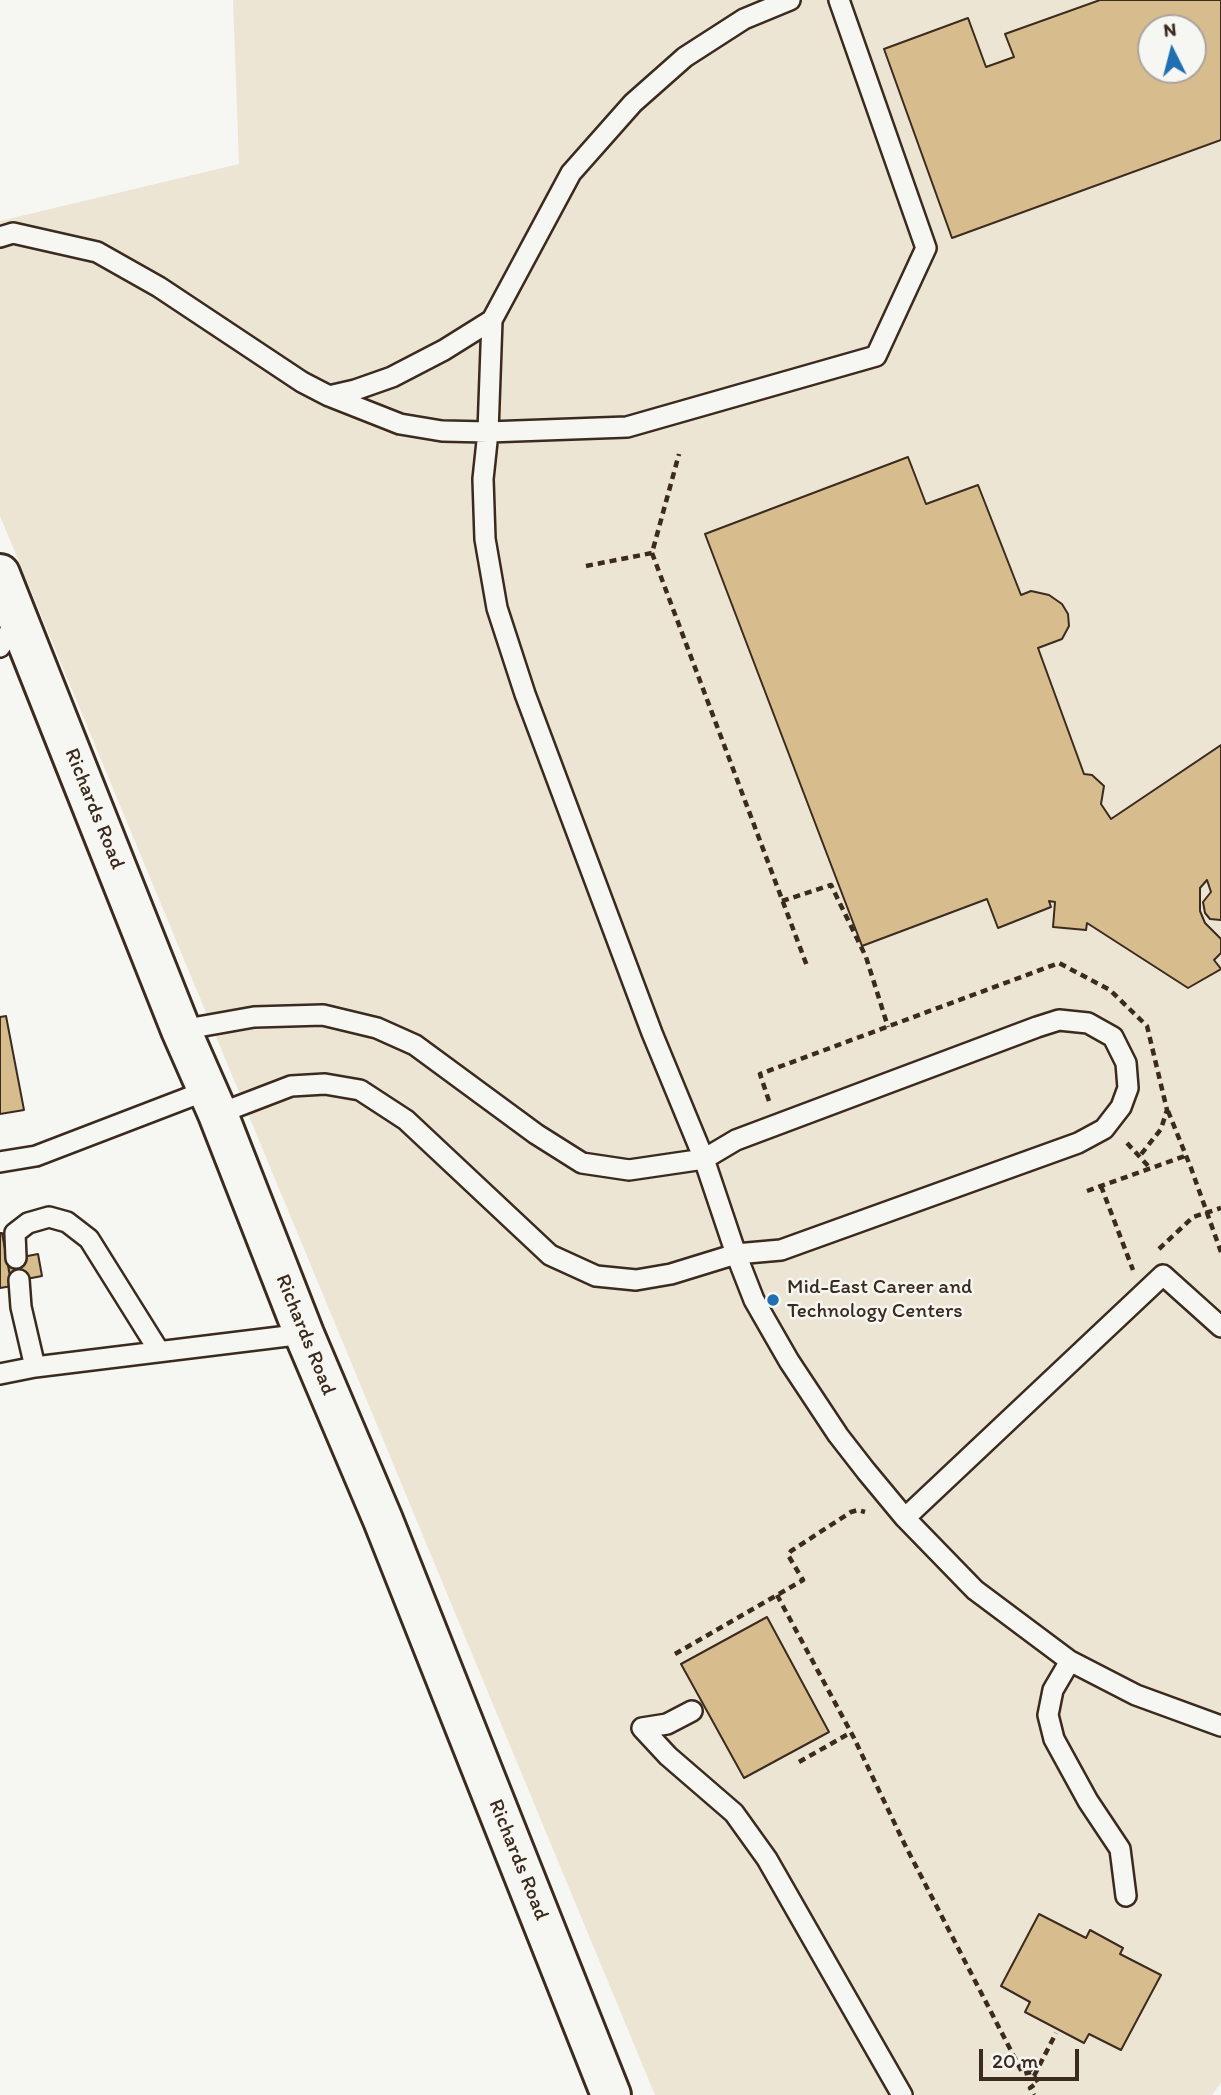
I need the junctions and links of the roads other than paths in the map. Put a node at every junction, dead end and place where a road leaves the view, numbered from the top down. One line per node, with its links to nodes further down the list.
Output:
1 (790, 0): 4 (lane)
2 (839, 0): 6 (lane)
3 (0, 237): 5 (lane)
4 (492, 320): 5 (lane); 6 (lane)
5 (329, 396): 6 (lane)
6 (488, 432): 11 (lane)
7 (0, 574): 8 (street, Richards Road)
8 (9, 632): 9 (street, Richards Road)
9 (181, 1030): 10 (street, Richards Road); 11 (lane)
10 (213, 1102): 12 (lane); 13 (lane); 17 (street, Richards Road)
11 (704, 1159): 13 (lane); 13 (lane)
12 (0, 1162)
13 (736, 1254): 21 (lane)
14 (16, 1258): 18 (lane)
15 (19, 1280): 19 (lane)
16 (1221, 1327): 21 (lane)
17 (304, 1334): 18 (lane); 26 (street, Richards Road)
18 (159, 1351): 19 (lane)
19 (36, 1367): 20 (lane)
20 (0, 1374)
21 (905, 1518): 22 (lane)
22 (1070, 1661): 24 (lane); 25 (lane)
23 (692, 1711): 27 (lane)
24 (1221, 1726)
25 (1126, 1896)
26 (611, 2095)
27 (902, 2095)

